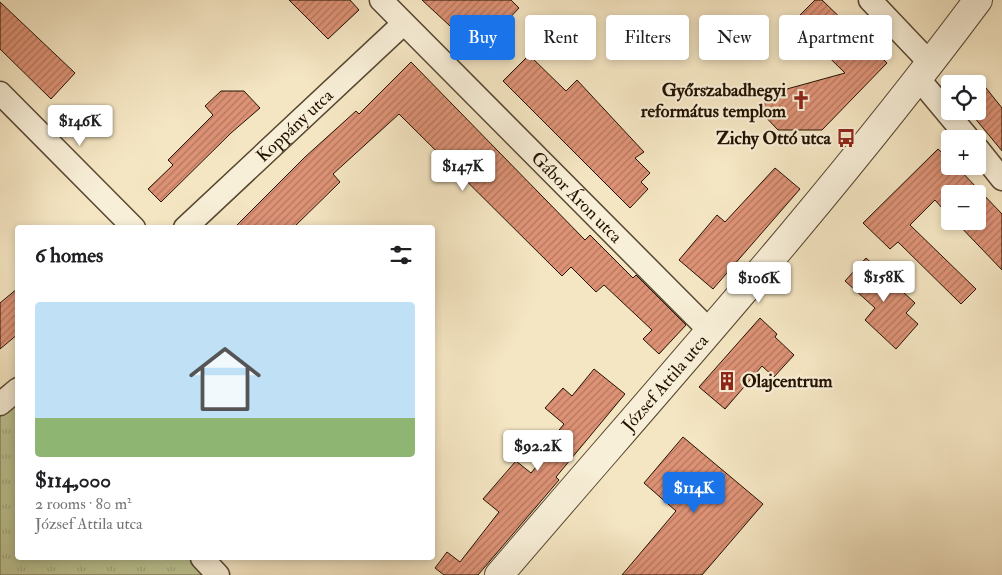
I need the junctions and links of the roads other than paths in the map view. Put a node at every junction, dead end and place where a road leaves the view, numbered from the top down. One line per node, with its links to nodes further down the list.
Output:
1 (381, 0): 4 (street, Gábor Áron utca)
2 (870, 0): 5 (street)
3 (978, 0): 5 (street, József Attila utca)
4 (403, 24): 11 (street, Koppány utca); 12 (street, Gábor Áron utca)
5 (924, 71): 7 (street); 12 (street, József Attila utca)
6 (0, 93): 10 (street)
7 (963, 130)
8 (986, 159): 9 (street)
9 (1002, 179)
10 (131, 225)
11 (188, 225)
12 (710, 330): 17 (street, József Attila utca)
13 (15, 392): 14 (street)
14 (0, 404)
15 (204, 560): 16 (street)
16 (218, 575)
17 (499, 575)

